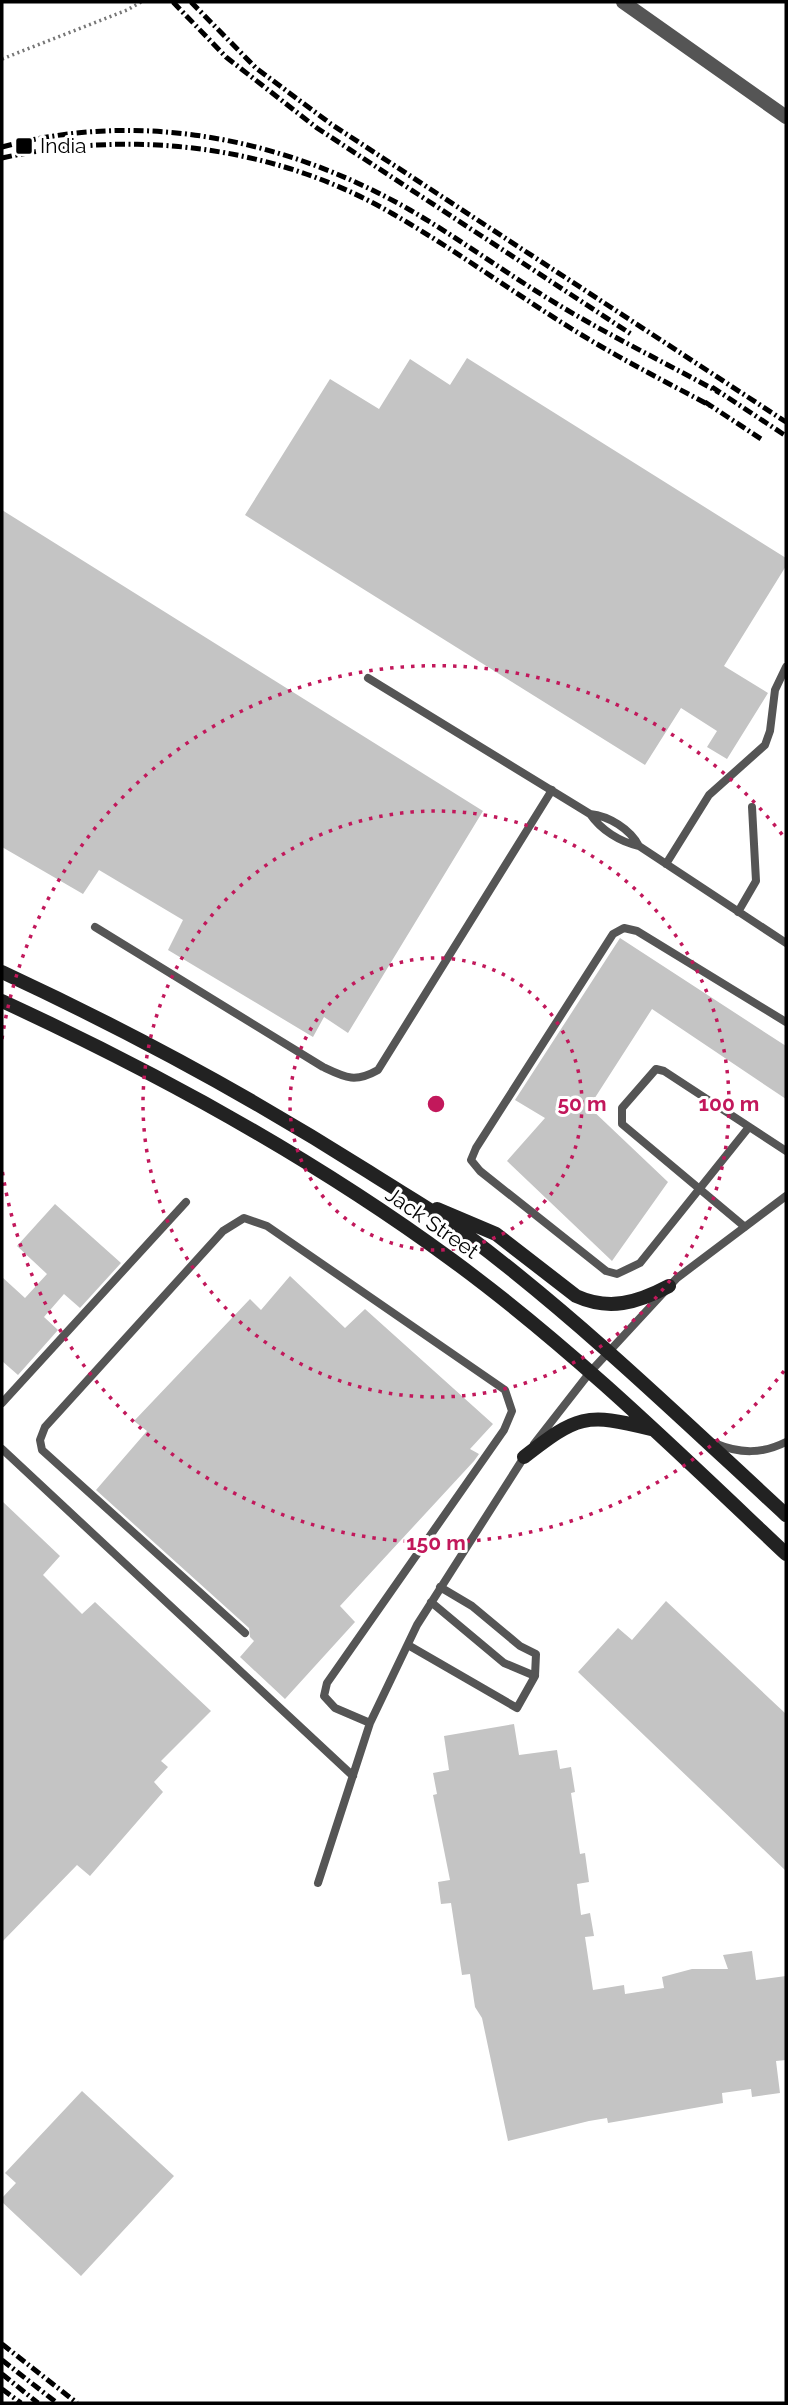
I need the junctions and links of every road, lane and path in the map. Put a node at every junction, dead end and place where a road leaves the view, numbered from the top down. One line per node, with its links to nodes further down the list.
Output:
1 (141, 2): 3 (path)
2 (623, 2): 4 (street)
3 (2, 59)
4 (786, 117)
5 (786, 667): 9 (lane)
6 (369, 678): 7 (lane)
7 (552, 790): 9 (lane); 11 (lane)
8 (752, 807): 10 (lane)
9 (666, 864): 10 (lane)
10 (738, 912): 12 (lane)
11 (94, 928)
12 (786, 943)
13 (2, 972): 20 (main road, Jack Street)
14 (2, 1001): 25 (main road, Jack Street)
15 (786, 1022): 18 (lane)
16 (749, 1127): 17 (lane); 18 (lane); 18 (lane)
17 (786, 1151)
18 (701, 1190): 22 (lane)
19 (786, 1196): 22 (lane)
20 (410, 1198): 23 (main road); 24 (main road, Jack Street)
21 (186, 1202): 26 (lane)
22 (745, 1227): 23 (lane)
23 (669, 1286): 24 (lane)
24 (610, 1352): 25 (lane); 28 (main road, Jack Street)
25 (591, 1371): 27 (main road, Jack Street); 31 (lane)
26 (2, 1403)
27 (655, 1430): 31 (main road); 33 (main road, Jack Street)
28 (702, 1438): 29 (lane); 32 (main road, Jack Street)
29 (786, 1442)
30 (2, 1449): 40 (lane)
31 (524, 1457): 34 (lane)
32 (786, 1515)
33 (786, 1554)
34 (440, 1587): 35 (lane); 38 (lane)
35 (431, 1602): 37 (lane); 38 (lane)
36 (245, 1633): 39 (lane)
37 (408, 1645): 38 (lane); 39 (lane)
38 (536, 1676)
39 (370, 1723): 40 (lane)
40 (353, 1776): 41 (lane)
41 (318, 1883)

